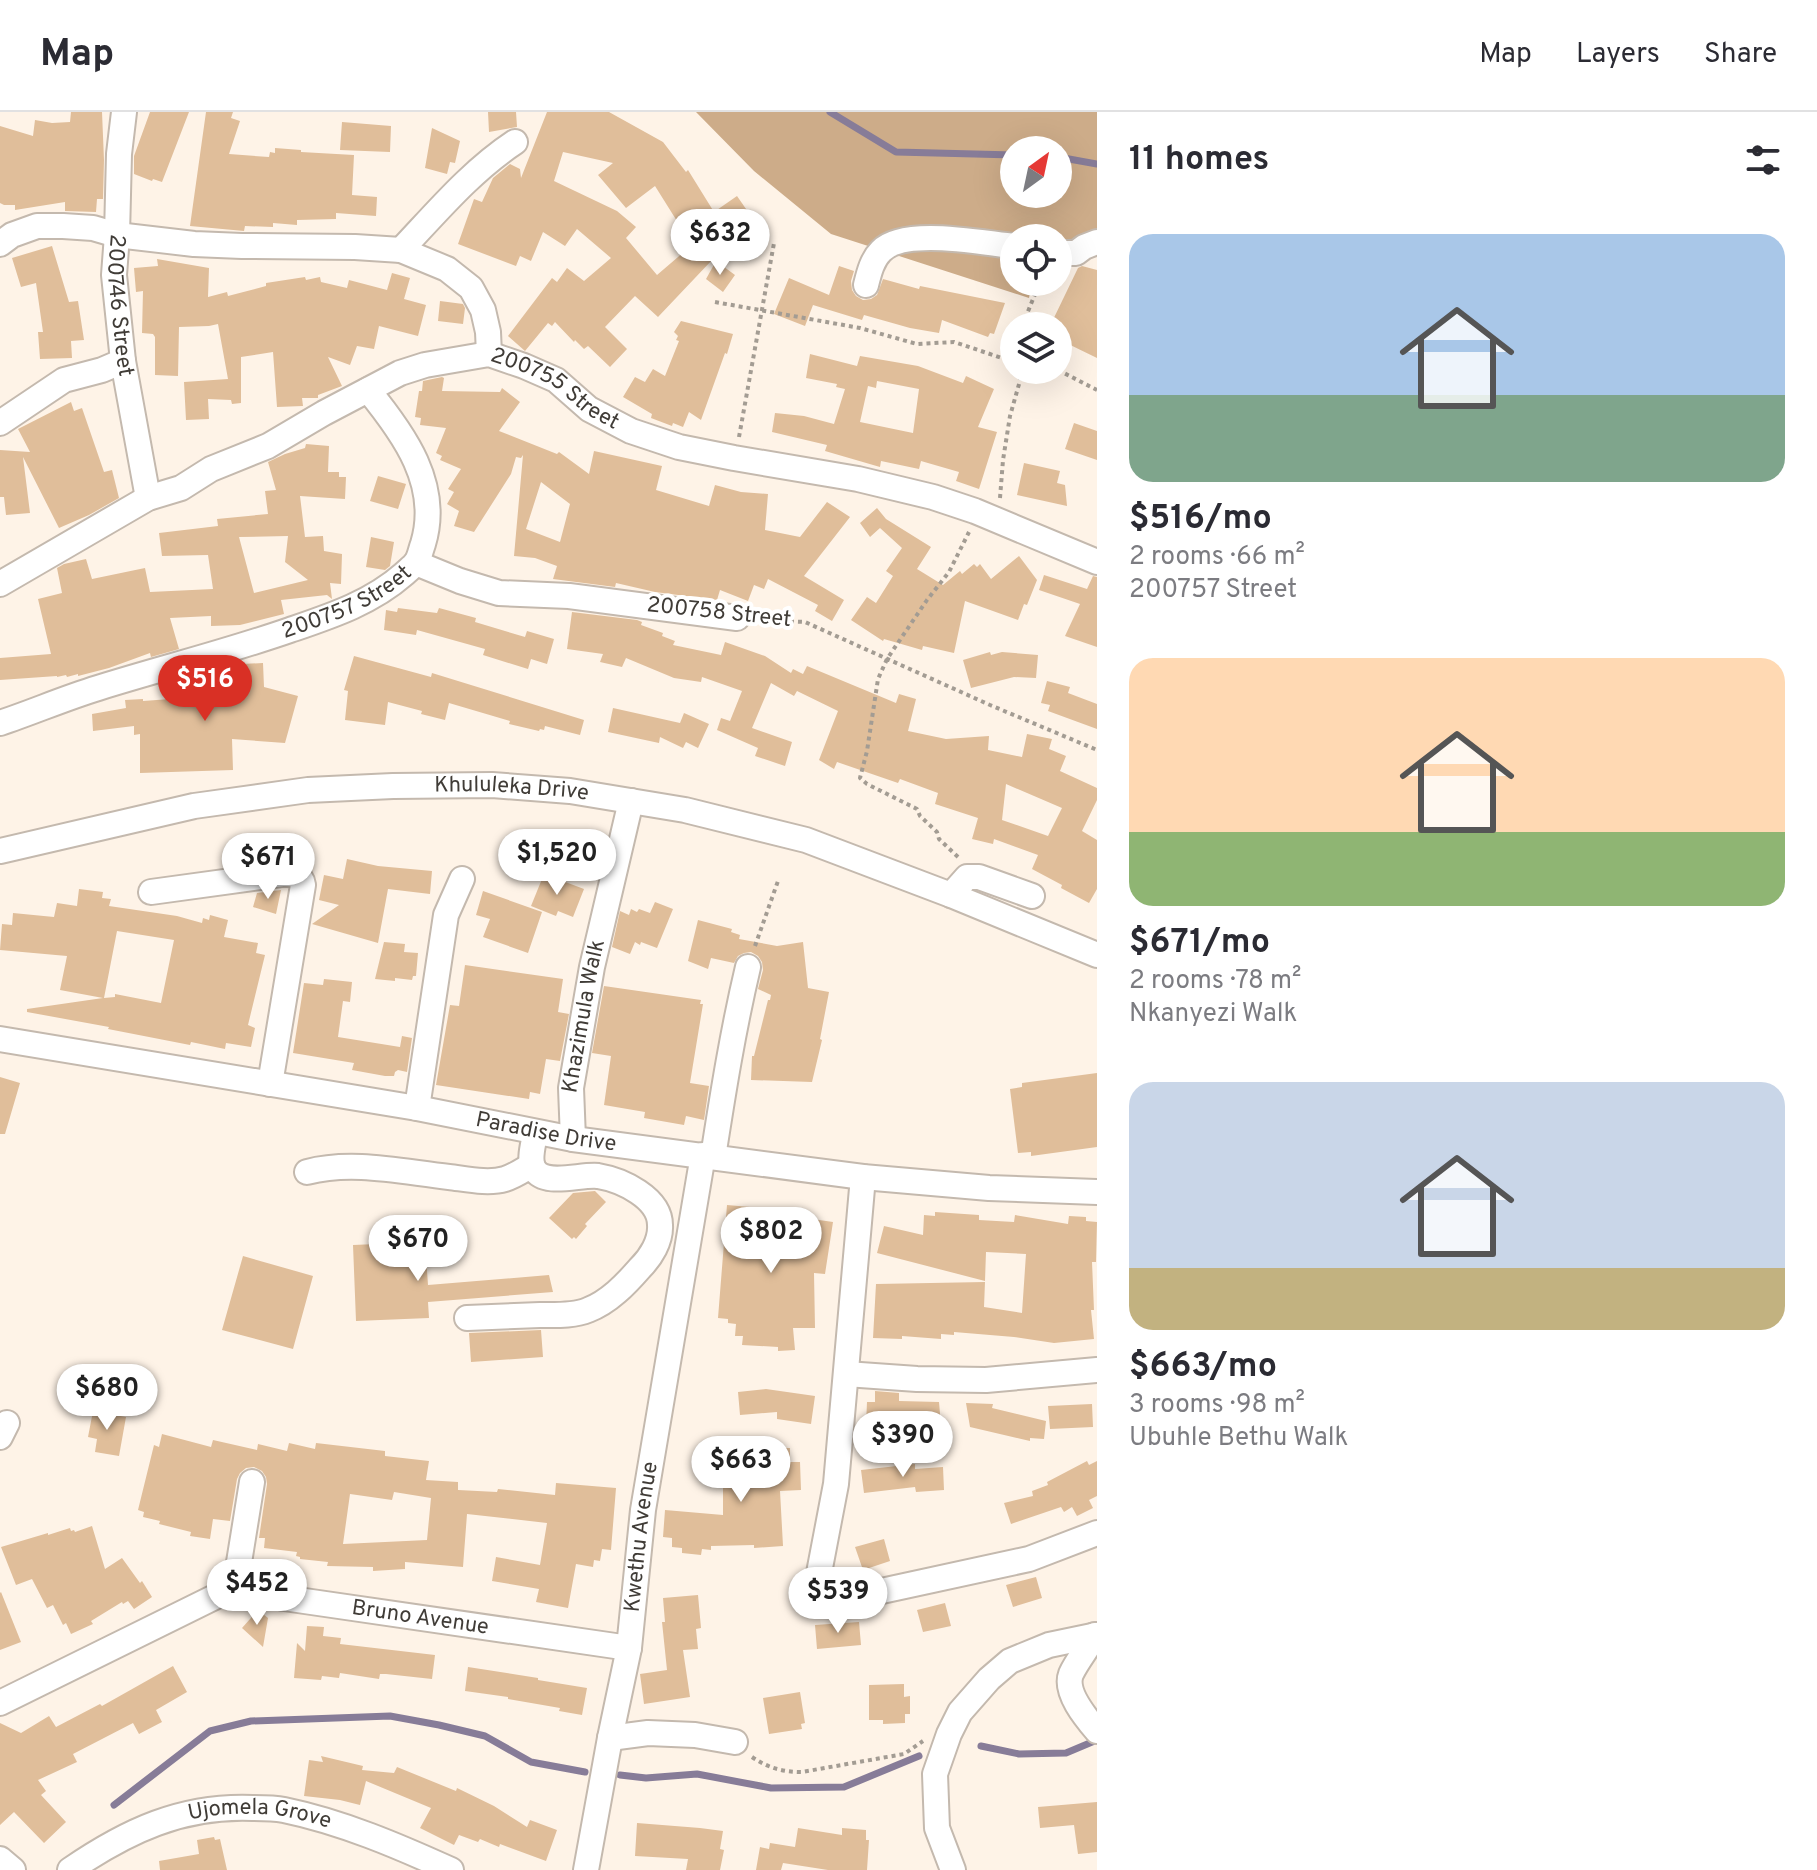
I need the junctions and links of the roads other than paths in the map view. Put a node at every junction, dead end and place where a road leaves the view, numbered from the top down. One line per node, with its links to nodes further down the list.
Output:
1 (124, 112): 4 (street, 200746 Street)
2 (515, 142): 6 (street)
3 (4, 234): 4 (street)
4 (117, 235): 6 (street); 9 (street, 200746 Street)
5 (1000, 245): 7 (street)
6 (401, 250): 8 (street)
7 (866, 285)
8 (489, 354): 10 (street, 200755 Street); 13 (street, 200755 Street)
9 (123, 361): 11 (street); 12 (street, 200746 Street)
10 (368, 390): 12 (street, 200755 Street); 14 (street, 200757 Street)
11 (0, 423)
12 (148, 498): 15 (street, 200755 Street)
13 (1097, 562)
14 (416, 563): 16 (street, 200758 Street); 17 (street, 200757 Street)
15 (0, 584)
16 (737, 618)
17 (0, 723)
18 (631, 801): 19 (street, Khululeka Drive); 21 (street, Khululeka Drive); 30 (street, Khazimula Walk)
19 (0, 851)
20 (462, 879): 28 (street)
21 (959, 886): 23 (street); 24 (street, Khululeka Drive)
22 (151, 892): 27 (street)
23 (1032, 896)
24 (1097, 955)
25 (748, 967): 31 (street, Kwethu Avenue)
26 (0, 1039): 27 (street, Paradise Drive)
27 (270, 1084): 28 (street, Paradise Drive)
28 (417, 1108): 29 (street, Paradise Drive)
29 (535, 1133): 30 (street, Paradise Drive); 32 (street)
30 (573, 1139): 31 (street, Paradise Drive)
31 (708, 1156): 34 (street, Paradise Drive); 43 (street, Kwethu Avenue)
32 (532, 1165): 33 (street); 36 (street)
33 (307, 1172)
34 (863, 1177): 35 (street, Paradise Drive); 38 (street)
35 (1097, 1192)
36 (467, 1318)
37 (1097, 1370): 38 (street)
38 (846, 1374): 40 (street)
39 (252, 1482): 41 (street)
40 (1097, 1533)
41 (235, 1587): 43 (street, Bruno Avenue); 44 (street)
42 (1096, 1635): 45 (street); 53 (street)
43 (629, 1648): 46 (street, Kwethu Avenue)
44 (0, 1703)
45 (1097, 1731)
46 (610, 1738): 47 (street); 52 (street, Kwethu Avenue)
47 (735, 1742)
48 (0, 1859): 49 (street)
49 (13, 1870)
50 (70, 1870): 51 (street, Ujomela Grove)
51 (451, 1870)
52 (586, 1870)
53 (953, 1870)

